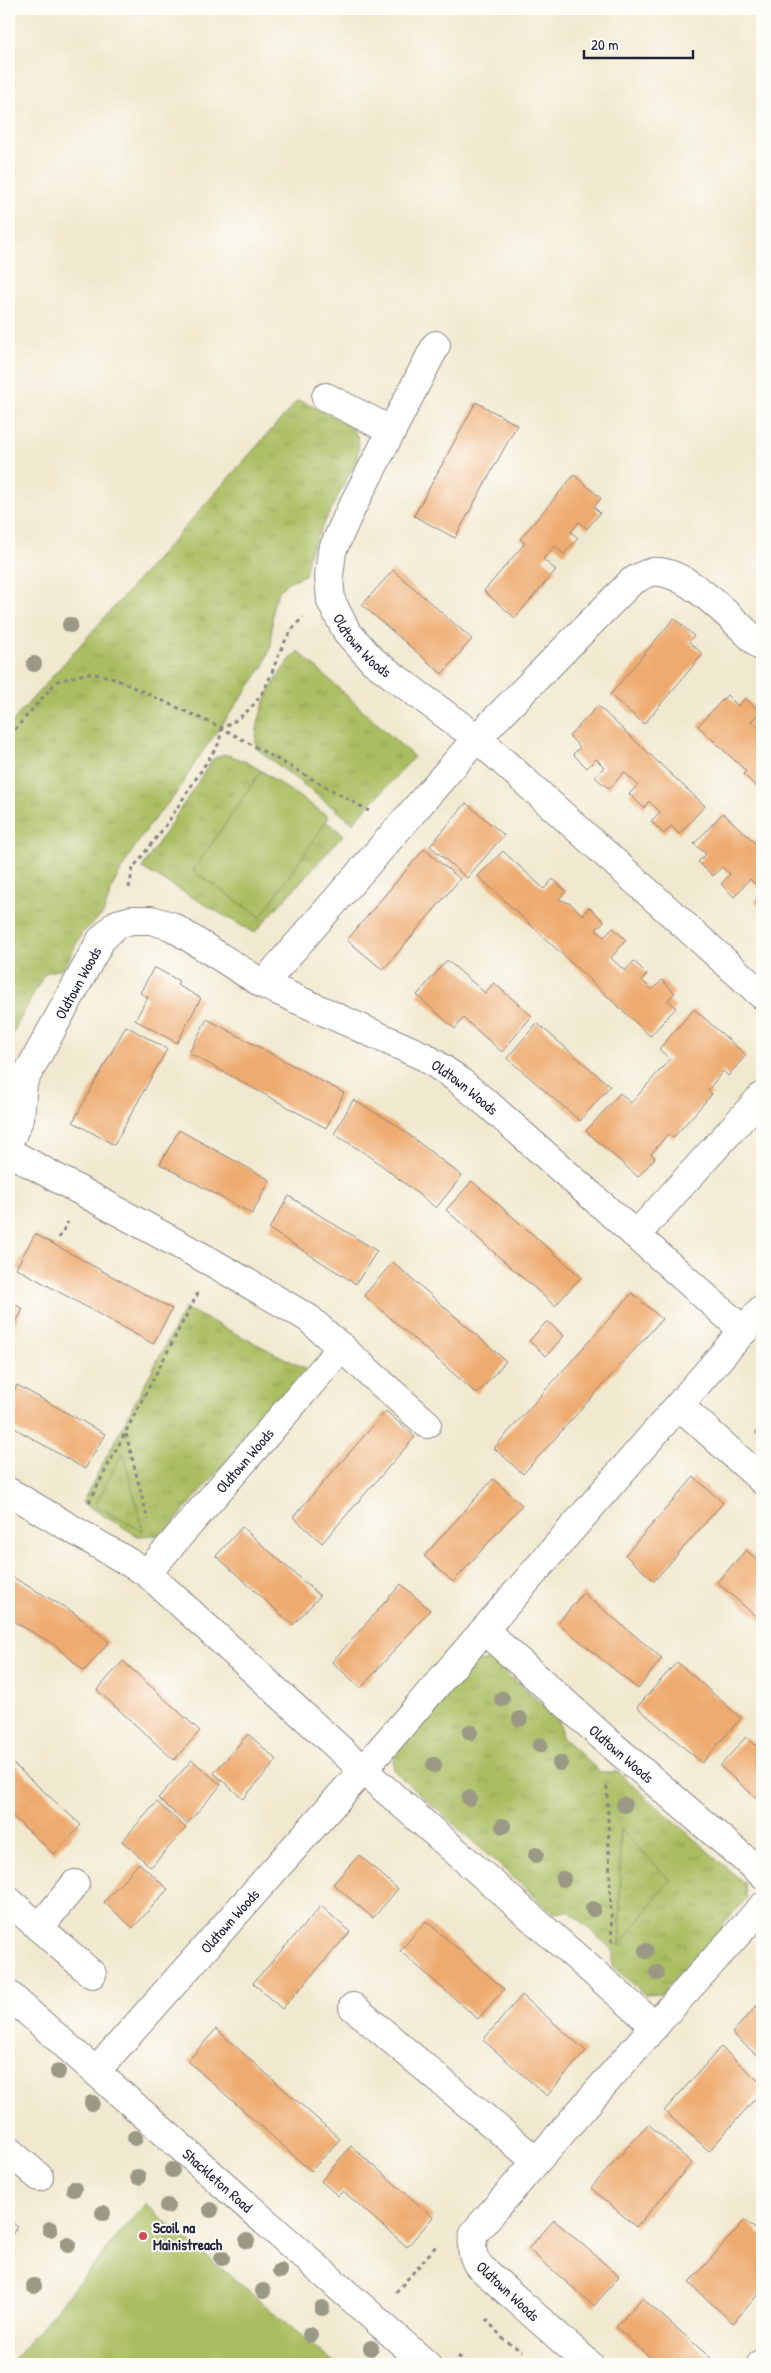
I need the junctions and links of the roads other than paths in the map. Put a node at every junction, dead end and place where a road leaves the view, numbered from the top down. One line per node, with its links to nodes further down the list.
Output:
1 (436, 345): 3 (street, Oldtown Woods)
2 (326, 397): 3 (street)
3 (392, 431): 5 (street, Oldtown Woods)
4 (762, 647): 5 (street)
5 (477, 738): 6 (street); 7 (street, Oldtown Woods)
6 (262, 984): 9 (street, Oldtown Woods); 11 (street, Oldtown Woods)
7 (762, 995)
8 (762, 1096): 11 (street)
9 (9, 1141)
10 (9, 1152): 14 (street)
11 (636, 1235): 13 (street, Oldtown Woods)
12 (762, 1309): 13 (street, Oldtown Woods)
13 (744, 1331): 15 (street, Oldtown Woods)
14 (342, 1347): 16 (street); 19 (street, Oldtown Woods)
15 (680, 1406): 17 (street); 20 (street, Oldtown Woods)
16 (427, 1424)
17 (762, 1480)
18 (9, 1492): 19 (street)
19 (146, 1573): 21 (street)
20 (484, 1630): 21 (street, Oldtown Woods); 22 (street, Oldtown Woods)
21 (363, 1770): 30 (street); 31 (street, Oldtown Woods)
22 (762, 1874)
23 (75, 1884): 26 (street)
24 (9, 1901): 26 (street)
25 (762, 1907): 30 (street, Oldtown Woods)
26 (39, 1928): 27 (street)
27 (92, 1974)
28 (9, 1995): 31 (street, Shackleton Road)
29 (353, 2007): 33 (street)
30 (655, 2026): 33 (street, Oldtown Woods)
31 (96, 2071): 35 (street, Shackleton Road)
32 (9, 2151): 34 (street)
33 (536, 2161): 36 (street, Oldtown Woods)
34 (39, 2177)
35 (426, 2364)
36 (589, 2364)

